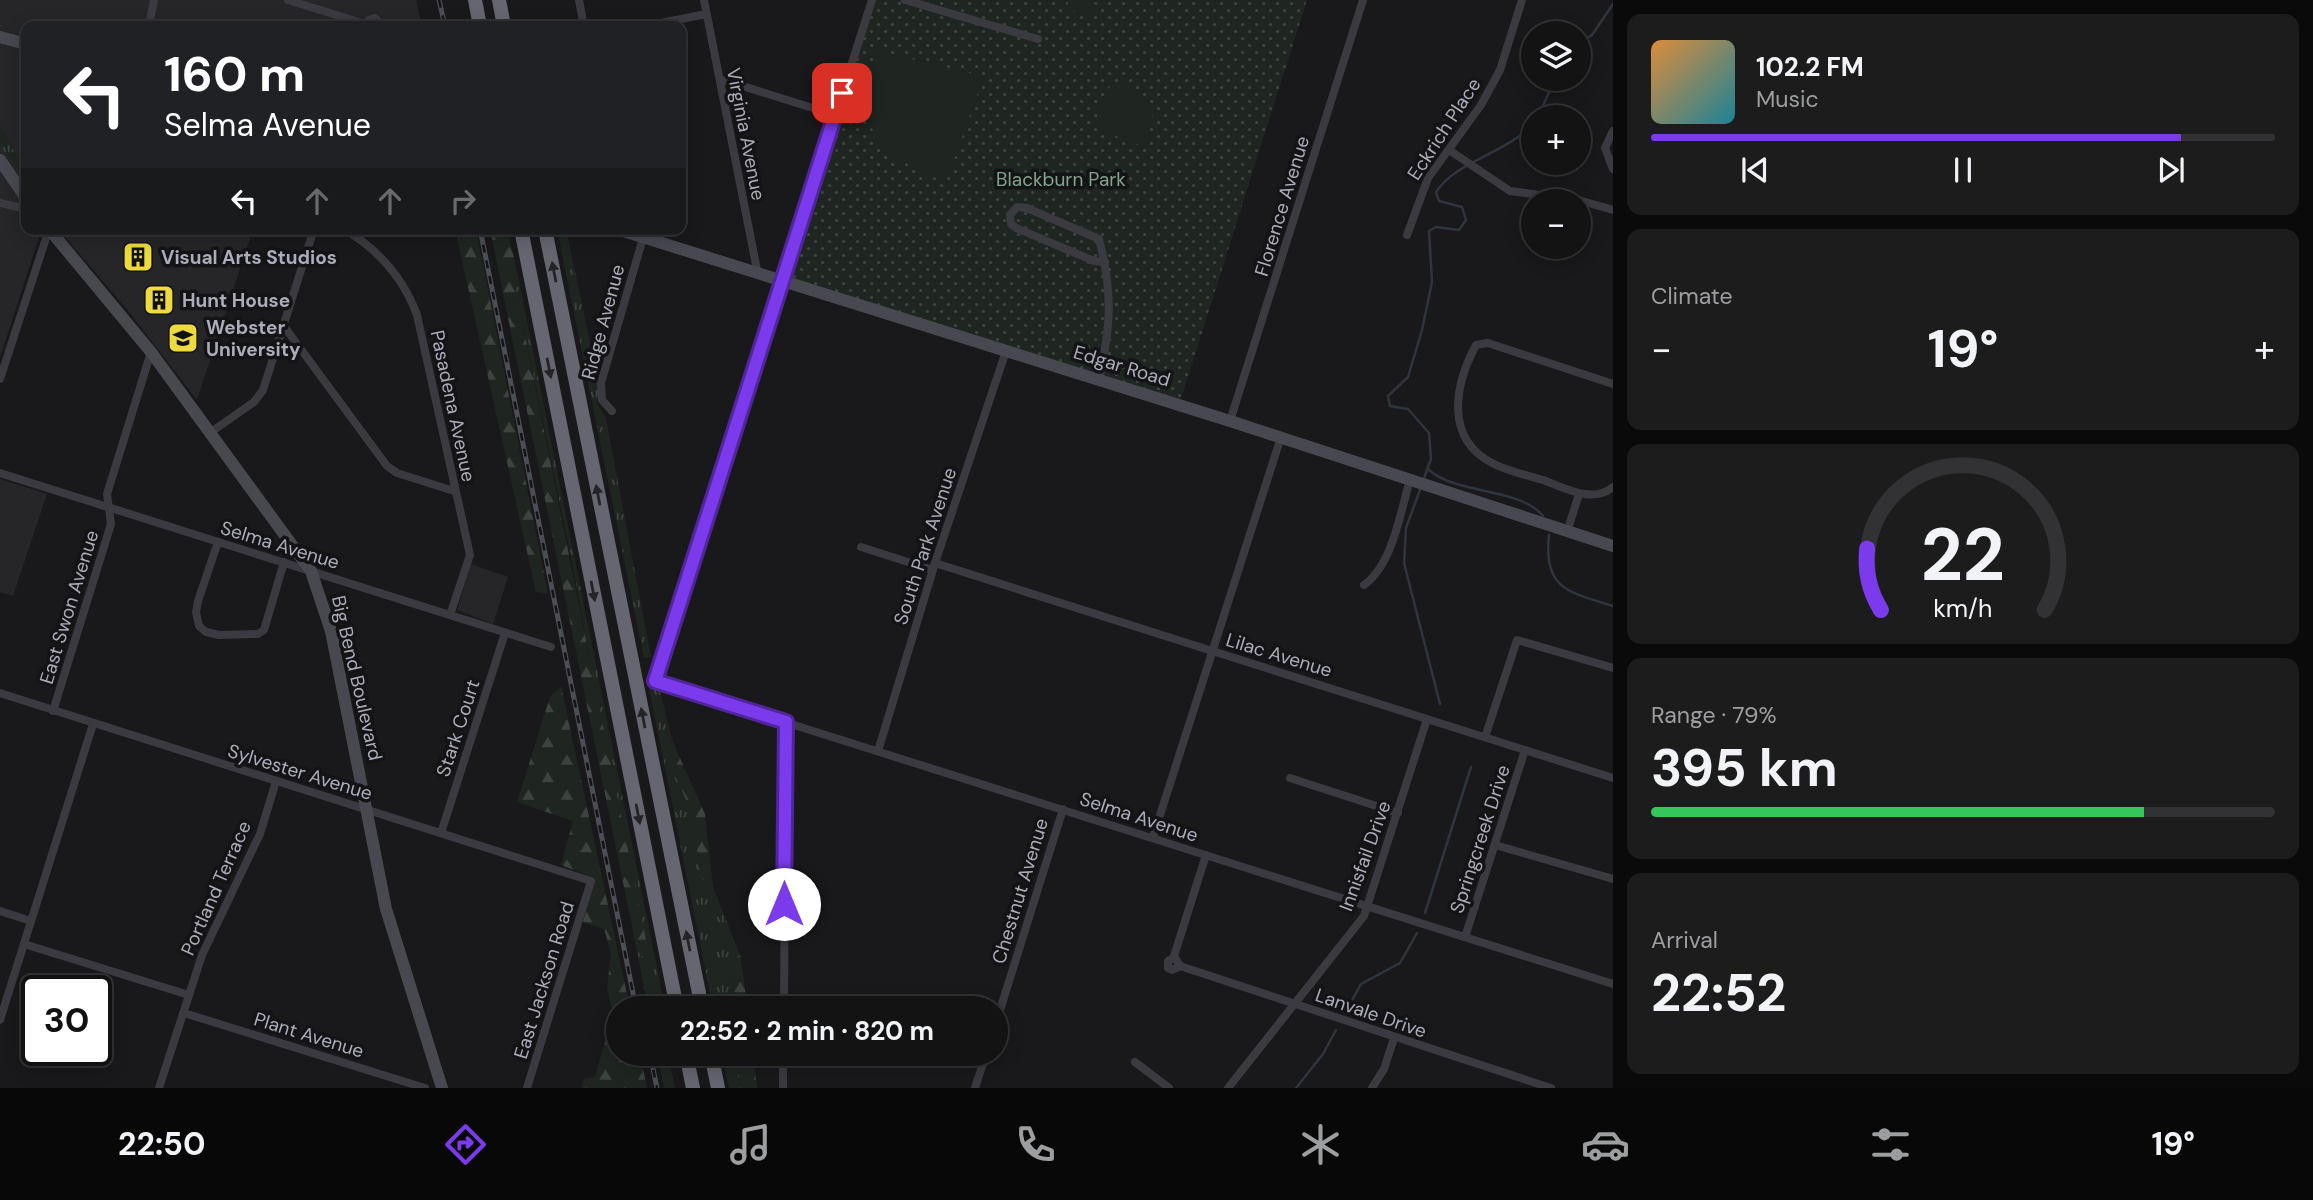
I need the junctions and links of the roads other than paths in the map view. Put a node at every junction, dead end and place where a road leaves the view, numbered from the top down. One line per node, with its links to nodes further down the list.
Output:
1 (154, 0): 13 (street)
2 (288, 0): 3 (street)
3 (296, 0): 14 (street)
4 (475, 0): 15 (highway)
5 (499, 0): 16 (highway)
6 (579, 0): 17 (street)
7 (704, 0): 12 (street, Virginia Avenue)
8 (872, 0): 23 (street)
9 (905, 0): 20 (street)
10 (1363, 0): 51 (street, Florence Avenue)
11 (1522, 0): 25 (street, Eckrich Place)
12 (706, 14): 18 (street); 22 (street, Virginia Avenue)
13 (150, 21)
14 (354, 21)
15 (479, 21)
16 (503, 21)
17 (583, 21)
18 (671, 21)
19 (0, 37): 21 (street)
20 (1038, 39)
21 (21, 43)
22 (720, 79): 23 (street); 42 (street, Virginia Avenue)
23 (835, 115): 43 (street)
24 (1613, 131): 27 (street)
25 (1449, 150): 31 (street); 39 (street, Eckrich Place)
26 (0, 160): 28 (street)
27 (1613, 169)
28 (21, 191)
29 (0, 203): 30 (street)
30 (21, 208)
31 (1613, 210)
32 (47, 235): 47 (street)
33 (54, 235): 46 (street, Big Bend Boulevard)
34 (312, 235): 44 (street)
35 (353, 235): 57 (street, Pasadena Avenue)
36 (522, 235): 100 (highway, one-way to 100)
37 (546, 235): 101 (highway, one-way to 37)
38 (635, 235): 40 (street, Edgar Road)
39 (1407, 235)
40 (643, 238): 42 (street, Edgar Road); 50 (street, Ridge Avenue)
41 (1105, 262): 41 (street); 48 (street)
42 (758, 275): 43 (street, Edgar Road)
43 (783, 283): 45 (street, Edgar Road); 76 (street, Selma Avenue)
44 (283, 325): 52 (street); 57 (street)
45 (1006, 351): 48 (street, Edgar Road); 65 (street, South Park Avenue)
46 (151, 352): 52 (street, Big Bend Boulevard); 59 (street, East Swon Avenue)
47 (0, 379)
48 (1099, 380): 51 (street, Edgar Road)
49 (1613, 384): 58 (street)
50 (612, 411)
51 (1230, 421): 53 (street, Edgar Road)
52 (211, 432): 66 (street, Big Bend Boulevard)
53 (1281, 437): 55 (street, Edgar Road); 71 (street)
54 (0, 473): 59 (street, Selma Avenue)
55 (1418, 483): 60 (street, Edgar Road); 67 (street)
56 (1613, 487): 58 (street)
57 (454, 491): 68 (street, Pasadena Avenue)
58 (1579, 494): 60 (street)
59 (108, 507): 61 (street, Selma Avenue); 74 (street, East Swon Avenue)
60 (1567, 532): 62 (street, Edgar Road)
61 (218, 542): 64 (street, Selma Avenue); 64 (street)
62 (1613, 546)
63 (861, 547): 65 (street, Lilac Avenue)
64 (284, 562): 66 (street, Selma Avenue)
65 (934, 566): 71 (street, Lilac Avenue); 80 (street, South Park Avenue)
66 (311, 571): 68 (street, Selma Avenue); 84 (street, Big Bend Boulevard)
67 (1364, 585)
68 (450, 615): 69 (street, Selma Avenue)
69 (505, 633): 70 (street, Selma Avenue); 87 (street, Stark Court)
70 (551, 647)
71 (1212, 652): 75 (street, Lilac Avenue); 88 (street)
72 (1613, 668): 78 (street)
73 (0, 693): 74 (street, Sylvester Avenue)
74 (53, 710): 77 (street, Sylvester Avenue)
75 (1427, 719): 78 (street, Lilac Avenue); 86 (street, Innisfail Drive)
76 (786, 722): 80 (street, Selma Avenue); 102 (street)
77 (93, 724): 83 (street, Sylvester Avenue); 95 (street)
78 (1485, 737): 79 (street, Lilac Avenue)
79 (1525, 750): 82 (street, Lilac Avenue); 89 (street, Springcreek Drive)
80 (878, 751): 85 (street, Selma Avenue)
81 (1290, 778): 86 (street)
82 (1613, 778)
83 (276, 781): 84 (street, Sylvester Avenue); 99 (street, Portland Terrace)
84 (366, 809): 87 (street, Sylvester Avenue); 115 (street, Big Bend Boulevard)
85 (1063, 809): 88 (street, Selma Avenue); 103 (street, Chestnut Avenue)
86 (1398, 813): 93 (street, Innisfail Drive)
87 (441, 833): 92 (street, Sylvester Avenue)
88 (1153, 837): 90 (street, Selma Avenue)
89 (1494, 845): 91 (street); 96 (street, Springcreek Drive)
90 (1206, 855): 93 (street, Selma Avenue); 104 (street, Lanvale Drive)
91 (1613, 878)
92 (591, 881): 116 (street, East Jackson Road)
93 (1368, 906): 96 (street, Selma Avenue); 104 (street, Innisfail Drive)
94 (0, 911): 95 (street)
95 (31, 921): 97 (street)
96 (1465, 937): 98 (street, Selma Avenue)
97 (24, 944): 99 (street); 106 (street)
98 (1613, 984)
99 (190, 995): 105 (street, Portland Terrace)
100 (675, 996)
101 (700, 996)
102 (783, 996)
103 (1004, 996)
104 (1296, 1004): 107 (street, Lanvale Drive); 122 (street, Innisfail Drive)
105 (184, 1013): 113 (street, Portland Terrace); 114 (street, Plant Avenue)
106 (0, 1020)
107 (1394, 1038): 123 (street); 124 (street, Lanvale Drive)
108 (1135, 1062): 121 (street)
109 (688, 1066): 117 (highway)
110 (713, 1066): 118 (highway)
111 (783, 1066): 119 (street)
112 (982, 1066): 120 (street)
113 (159, 1088)
114 (425, 1088)
115 (442, 1088)
116 (527, 1088)
117 (693, 1088)
118 (718, 1088)
119 (783, 1088)
120 (975, 1088)
121 (1169, 1088)
122 (1228, 1088)
123 (1371, 1088)
124 (1551, 1088)

